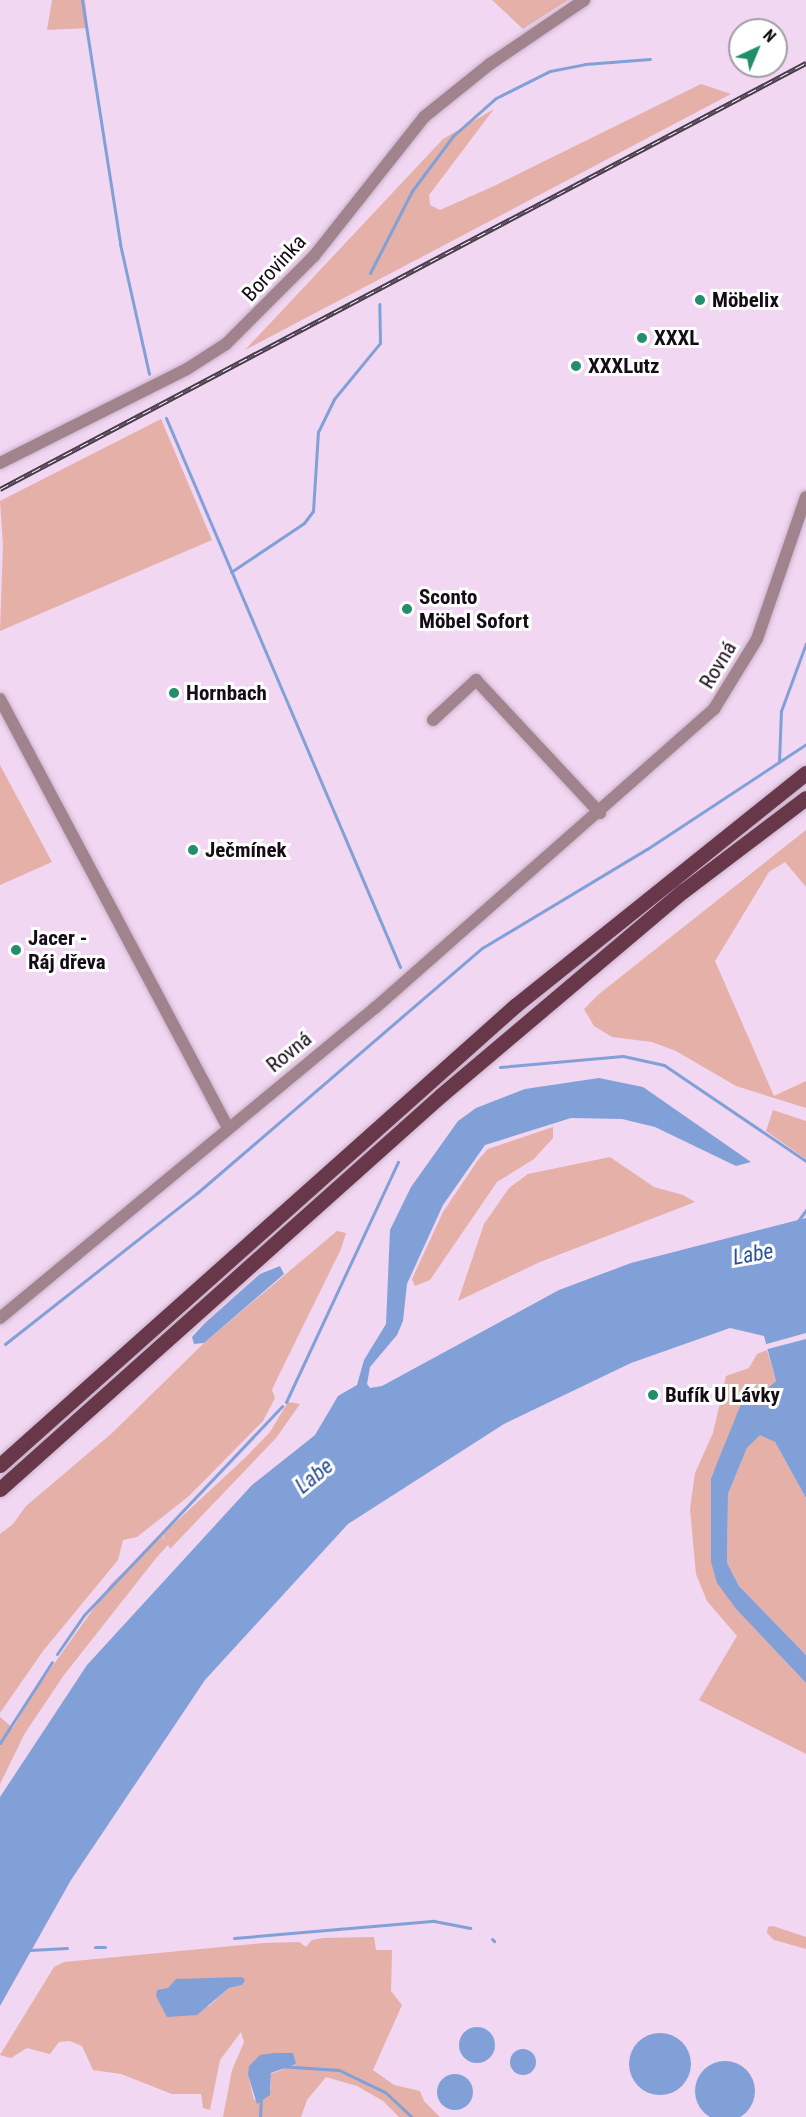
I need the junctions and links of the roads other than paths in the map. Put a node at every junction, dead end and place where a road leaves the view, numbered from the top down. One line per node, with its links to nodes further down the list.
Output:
1 (584, 0): 2 (street, Borovinka)
2 (0, 463)
3 (806, 497): 8 (street, Rovná)
4 (0, 699): 9 (street)
5 (433, 720): 8 (street)
6 (806, 772): 11 (main road)
7 (806, 798): 12 (main road)
8 (600, 813): 9 (street, Rovná)
9 (228, 1128): 10 (street, Rovná)
10 (0, 1318)
11 (0, 1465)
12 (0, 1489)

